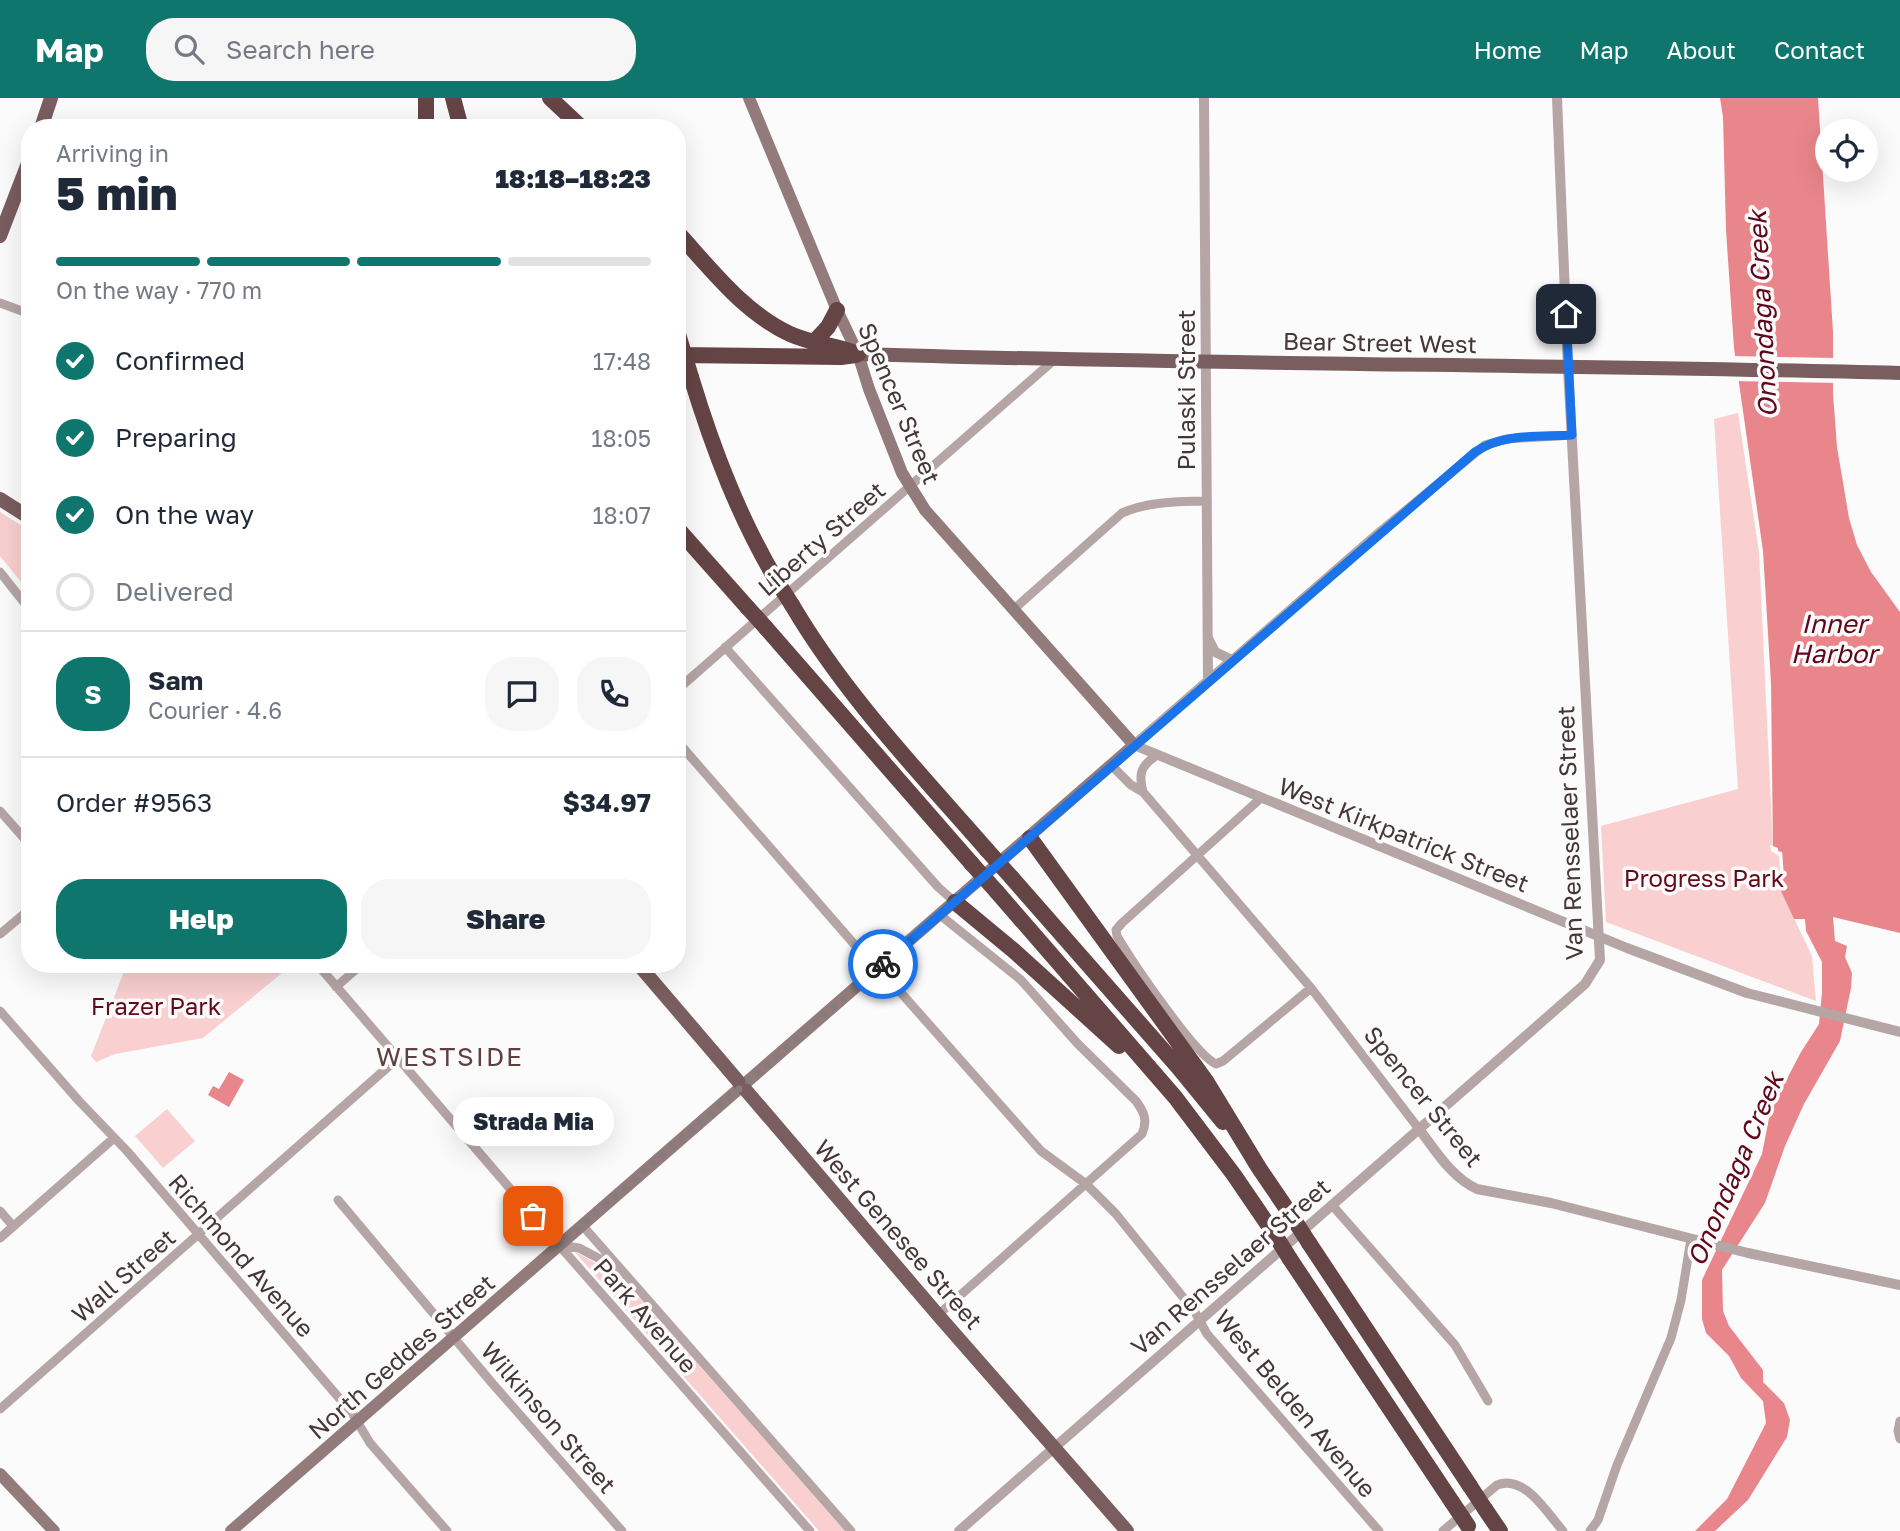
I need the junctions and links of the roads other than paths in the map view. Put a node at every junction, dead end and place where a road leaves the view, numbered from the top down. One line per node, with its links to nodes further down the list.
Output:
1 (51, 98): 8 (main road)
2 (426, 98): 9 (highway)
3 (453, 98): 10 (highway)
4 (549, 98): 11 (highway); 12 (highway)
5 (749, 98): 17 (main road, Spencer Street)
6 (1204, 98): 24 (street, Pulaski Street)
7 (1557, 98): 25 (street, Van Rensselaer Street)
8 (44, 119)
9 (426, 119)
10 (459, 119)
11 (566, 119)
12 (572, 119)
13 (21, 181): 14 (main road)
14 (0, 236)
15 (686, 242): 19 (highway)
16 (0, 303): 18 (street)
17 (837, 310): 19 (highway); 20 (main road, Spencer Street)
18 (21, 311)
19 (814, 342): 20 (highway)
20 (858, 354): 21 (highway); 23 (main road, Bear Street West); 28 (main road, Spencer Street)
21 (686, 355)
22 (686, 360): 69 (highway, bridge)
23 (1054, 360): 24 (main road, Bear Street West); 28 (street, Liberty Street)
24 (1206, 362): 25 (main road, Bear Street West); 30 (street, Pulaski Street)
25 (1568, 368): 26 (main road, Bear Street West); 27 (street, Van Rensselaer Street)
26 (1900, 373)
27 (1572, 435): 38 (street, North Geddes Street); 55 (street, Van Rensselaer Street)
28 (909, 486): 35 (main road, Spencer Street); 37 (street, Liberty Street)
29 (0, 499): 31 (main road)
30 (1206, 501): 35 (street); 36 (street, Pulaski Street)
31 (21, 512)
32 (686, 538): 66 (highway, bridge)
33 (0, 572): 34 (street)
34 (21, 599)
35 (1013, 610): 41 (main road, Spencer Street)
36 (1208, 638): 38 (street); 40 (street, Pulaski Street)
37 (725, 648): 39 (street, Liberty Street); 51 (street)
38 (1232, 660): 40 (street, North Geddes Street)
39 (686, 682)
40 (1208, 682): 41 (street, North Geddes Street)
41 (1135, 745): 43 (street, West Kirkpatrick Street); 44 (main road, North Geddes Street)
42 (686, 752): 56 (street, West Belden Avenue)
43 (1157, 755): 45 (street); 46 (street, West Kirkpatrick Street)
44 (1111, 765): 45 (street, Spencer Street); 49 (main road, North Geddes Street)
45 (1143, 792): 50 (street, Spencer Street)
46 (1261, 799): 50 (street); 55 (street, West Kirkpatrick Street)
47 (0, 811): 48 (street)
48 (21, 835)
49 (1030, 838): 51 (main road, North Geddes Street); 69 (highway)
50 (1198, 857): 61 (street, Spencer Street); 61 (street)
51 (955, 902): 52 (main road, North Geddes Street); 66 (highway)
52 (940, 915): 56 (main road, North Geddes Street); 70 (street)
53 (21, 916): 54 (street)
54 (0, 934)
55 (1597, 935): 63 (street, West Kirkpatrick Street); 67 (street, Van Rensselaer Street)
56 (877, 969): 65 (main road, North Geddes Street); 70 (street, West Belden Avenue)
57 (324, 973): 60 (street, Park Avenue)
58 (352, 973): 60 (street)
59 (646, 973): 65 (main road, West Genesee Street)
60 (336, 988): 64 (street, Park Avenue)
61 (1311, 988): 67 (street, Spencer Street)
62 (0, 1012): 68 (street, Richmond Avenue)
63 (1900, 1032)
64 (397, 1059): 76 (street, Wall Street); 79 (street, Park Avenue)
65 (742, 1086): 74 (main road, North Geddes Street); 82 (main road, West Genesee Street)
66 (1194, 1122): 92 (highway, bridge)
67 (1419, 1129): 72 (street, Van Rensselaer Street); 78 (street, Spencer Street)
68 (114, 1138): 75 (street); 76 (street, Richmond Avenue)
69 (1259, 1168): 103 (highway, bridge)
70 (1086, 1184): 82 (street); 83 (street, West Belden Avenue)
71 (338, 1200): 84 (street, Wilkinson Street)
72 (1332, 1205): 83 (street, Van Rensselaer Street); 85 (street)
73 (0, 1211): 75 (street)
74 (582, 1225): 79 (main road, North Geddes Street); 80 (street, Park Avenue)
75 (13, 1226): 77 (street)
76 (198, 1234): 86 (street, Wall Street); 88 (street, Richmond Avenue)
77 (0, 1238)
78 (1691, 1239): 81 (street, Spencer Street); 105 (street)
79 (559, 1245): 80 (street); 84 (main road, North Geddes Street); 97 (street, Park Avenue)
80 (624, 1271): 98 (street, Park Avenue)
81 (1900, 1285)
82 (938, 1315): 90 (main road, West Genesee Street)
83 (1200, 1320): 90 (street, Van Rensselaer Street); 101 (street, West Belden Avenue)
84 (454, 1337): 88 (main road, North Geddes Street); 96 (street, Wilkinson Street)
85 (1488, 1401)
86 (0, 1409)
87 (1900, 1421): 89 (street)
88 (356, 1423): 94 (main road, North Geddes Street); 95 (street, Richmond Avenue)
89 (1900, 1439)
90 (1054, 1448): 99 (street, Van Rensselaer Street); 100 (main road, West Genesee Street)
91 (0, 1474): 93 (main road)
92 (1470, 1529)
93 (54, 1531)
94 (231, 1531)
95 (447, 1531)
96 (622, 1531)
97 (810, 1531)
98 (851, 1531)
99 (959, 1531)
100 (1127, 1531)
101 (1379, 1531)
102 (1443, 1531): 104 (street)
103 (1500, 1531)
104 (1563, 1531)
105 (1590, 1531)

